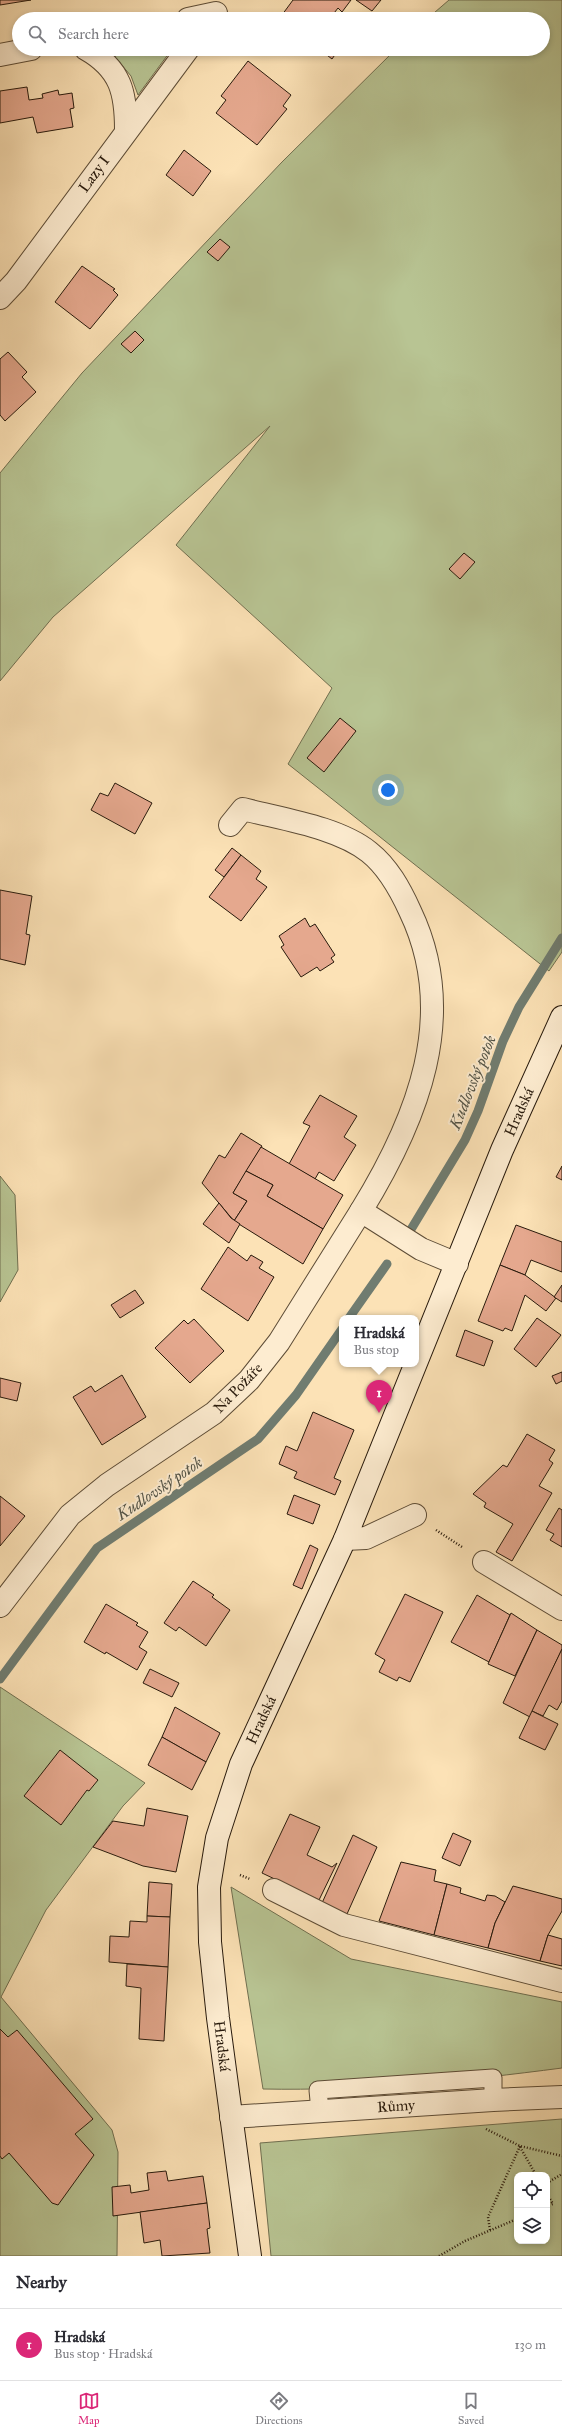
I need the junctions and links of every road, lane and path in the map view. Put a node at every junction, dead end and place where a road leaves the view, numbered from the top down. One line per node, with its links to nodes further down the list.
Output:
1 (12, 53): 2 (street)
2 (0, 55)
3 (98, 56): 5 (street)
4 (183, 56): 5 (street, Lazy I)
5 (126, 130): 6 (street, Lazy I)
6 (0, 298)
7 (230, 825): 9 (street, Na Požáře)
8 (562, 1018): 10 (street, Hradská)
9 (361, 1211): 10 (street); 16 (street, Na Požáře)
10 (457, 1264): 11 (street, Hradská)
11 (419, 1357)
12 (415, 1367): 14 (street, Hradská)
13 (415, 1516): 14 (street); 15 (path)
14 (345, 1539): 18 (street, Hradská)
15 (484, 1562): 17 (street)
16 (0, 1606)
17 (562, 1609)
18 (212, 1862): 19 (path); 22 (street, Hradská)
19 (274, 1890): 20 (street)
20 (562, 1981)
21 (562, 2097): 22 (street, Růmy)
22 (231, 2117): 30 (street, Hradská)
23 (520, 2146): 24 (path); 25 (path); 29 (path)
24 (562, 2156)
25 (534, 2172)
26 (562, 2174): 27 (path)
27 (550, 2181)
28 (514, 2220): 29 (path)
29 (490, 2230): 31 (path)
30 (250, 2256)
31 (439, 2256)

